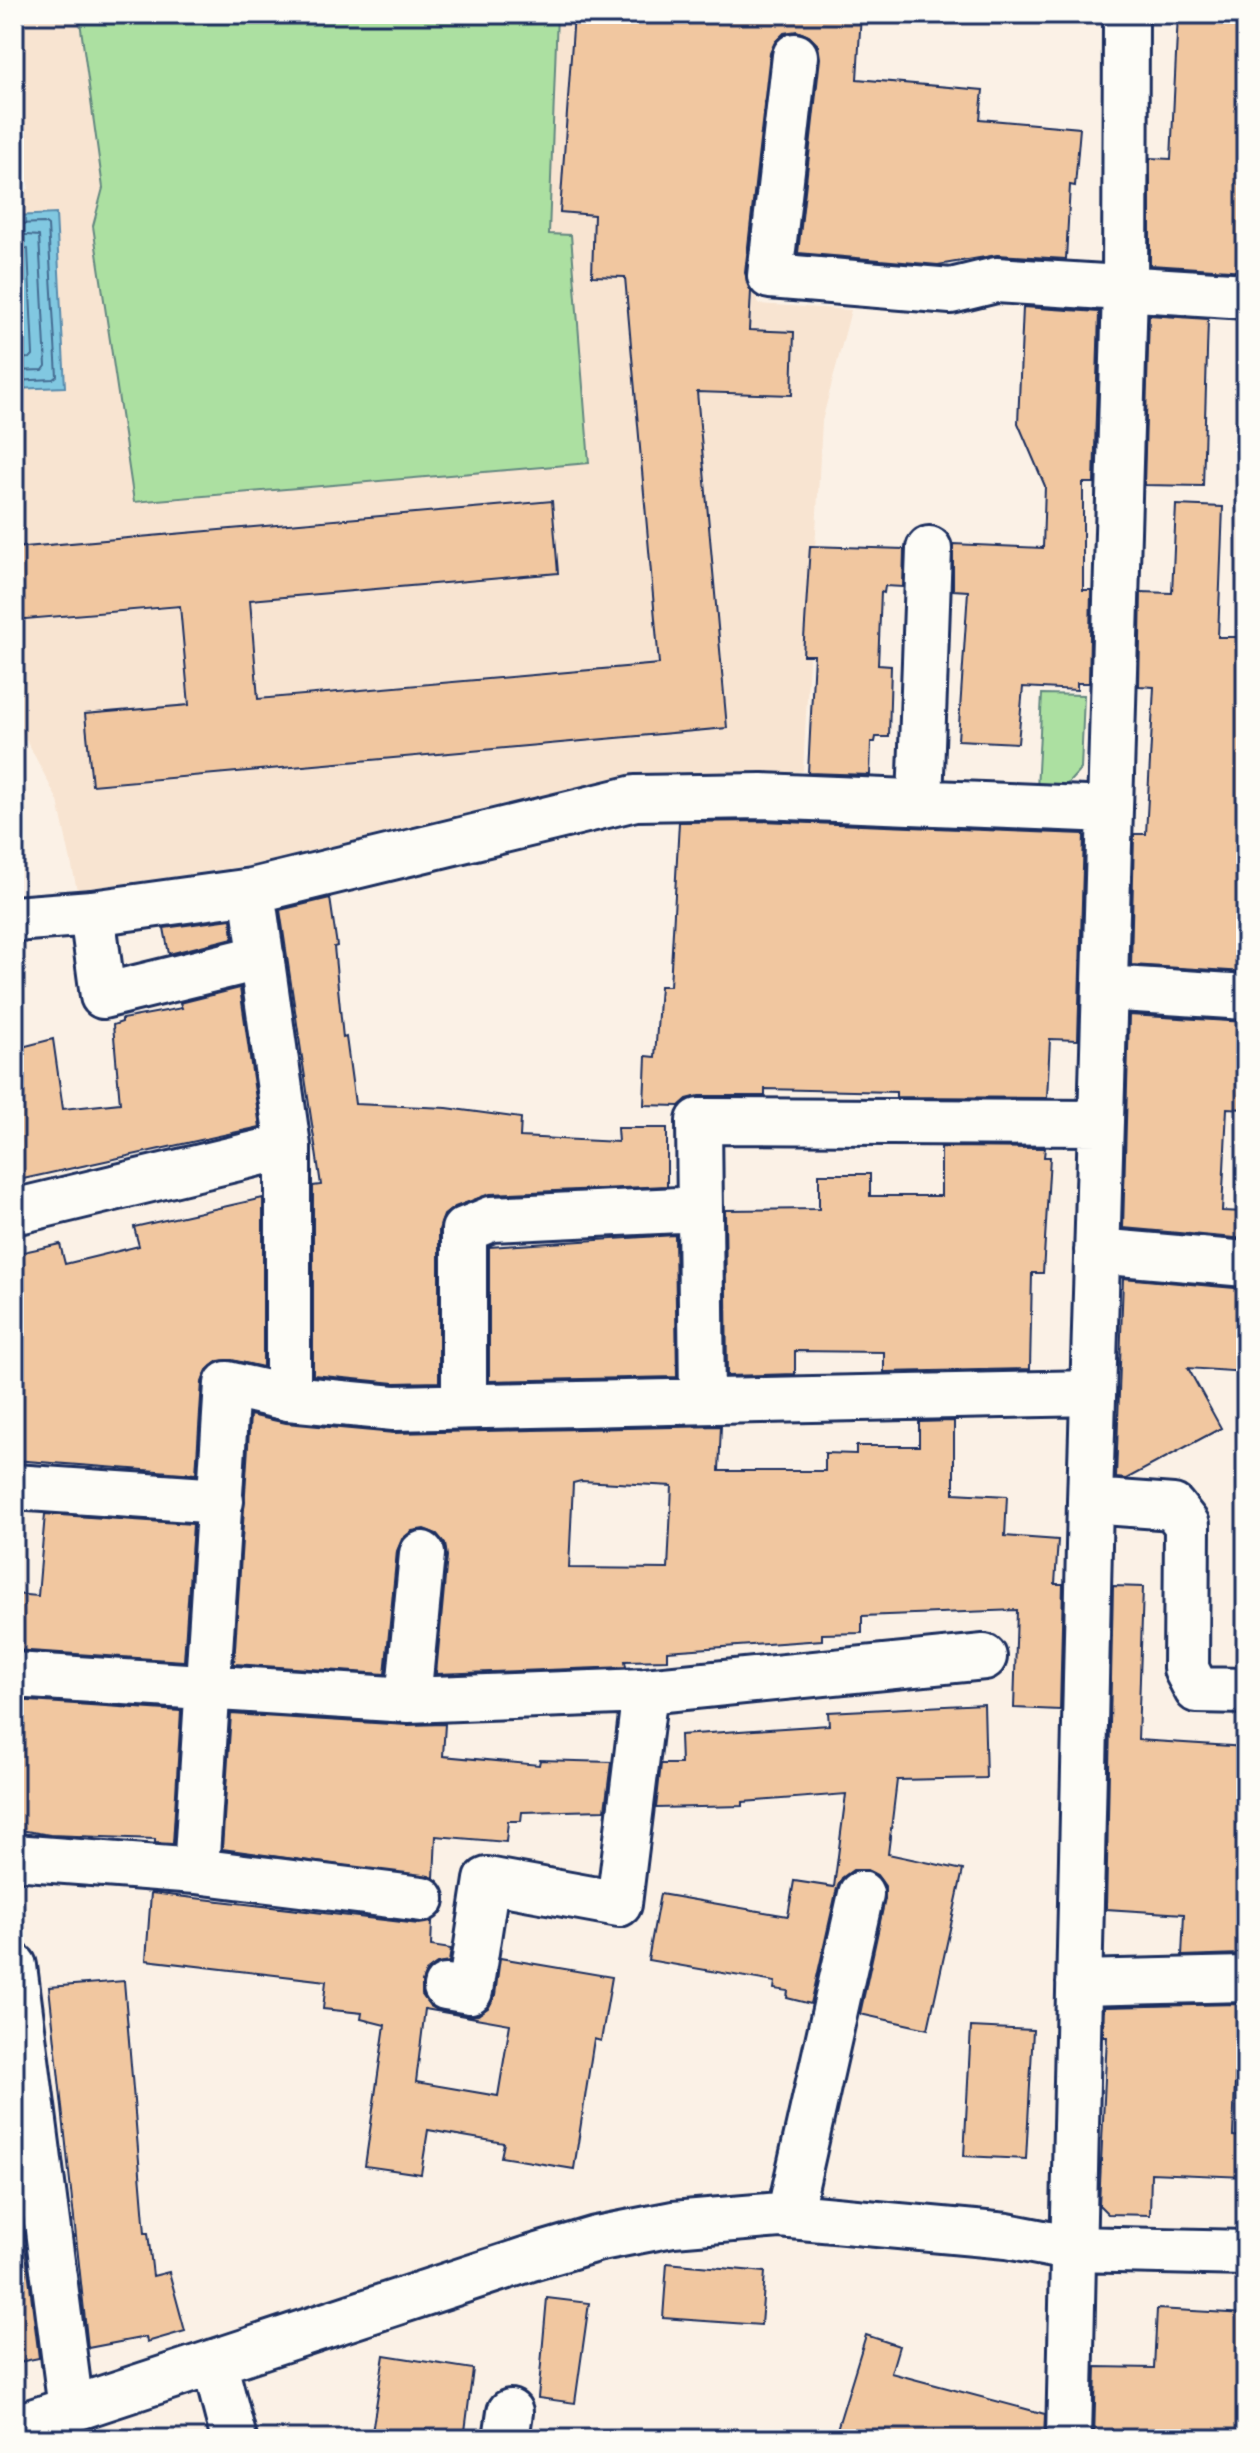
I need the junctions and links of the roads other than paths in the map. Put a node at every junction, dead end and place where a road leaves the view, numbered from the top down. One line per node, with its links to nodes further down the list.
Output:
1 (1126, 14): 3 (street)
2 (795, 56): 3 (street)
3 (1125, 290): 4 (street); 7 (street)
4 (1246, 296)
5 (929, 549): 6 (street)
6 (920, 802): 7 (street); 8 (street)
7 (1110, 810): 12 (street)
8 (252, 891): 9 (street); 11 (street)
9 (92, 913): 10 (street); 11 (street)
10 (14, 919)
11 (262, 957): 15 (street)
12 (1105, 988): 13 (street); 14 (street)
13 (1246, 997)
14 (1101, 1123): 16 (street); 18 (street)
15 (288, 1146): 17 (street); 21 (street)
16 (700, 1209): 22 (street); 23 (street)
17 (14, 1212)
18 (1097, 1251): 19 (street); 20 (street)
19 (1246, 1264)
20 (1093, 1393): 22 (street); 26 (street)
21 (288, 1398): 23 (street); 25 (street)
22 (702, 1400): 23 (street)
23 (464, 1405)
24 (14, 1487): 25 (street)
25 (221, 1501): 30 (street)
26 (1090, 1501): 32 (street); 40 (street)
27 (422, 1554): 33 (street)
28 (984, 1657): 31 (street)
29 (14, 1675): 30 (street)
30 (210, 1689): 33 (street); 35 (street)
31 (645, 1691): 33 (street); 41 (street)
32 (1246, 1691)
33 (408, 1700)
34 (14, 1857): 35 (street)
35 (196, 1871): 37 (street)
36 (861, 1894): 43 (street)
37 (422, 1899)
38 (14, 1966): 42 (street)
39 (1246, 1979): 40 (street)
40 (1079, 1983): 44 (street)
41 (446, 1987)
42 (26, 2156): 47 (street)
43 (789, 2216): 44 (street); 46 (street)
44 (1074, 2249): 45 (street); 50 (street)
45 (1246, 2253)
46 (214, 2362): 47 (street); 49 (street)
47 (71, 2409): 48 (street)
48 (14, 2428)
49 (234, 2439)
50 (1069, 2439)

